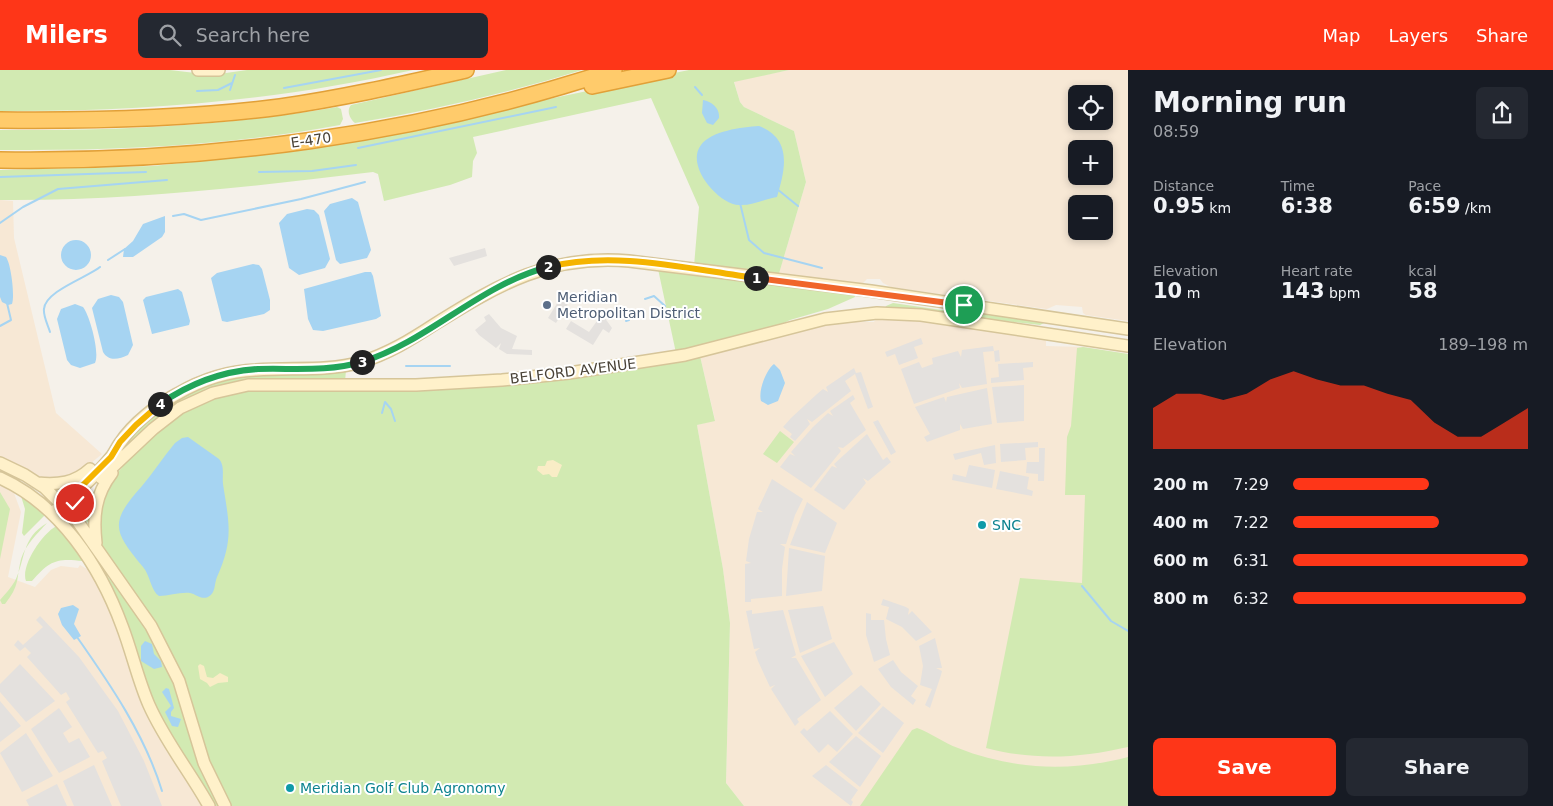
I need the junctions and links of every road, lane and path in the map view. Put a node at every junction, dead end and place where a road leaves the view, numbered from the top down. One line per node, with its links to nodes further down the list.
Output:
1 (198, 70): 2 (main road)
2 (219, 70)
3 (466, 70): 7 (highway)
4 (614, 70): 6 (highway, E-470)
5 (668, 70): 6 (highway)
6 (519, 97): 8 (highway, E-470)
7 (0, 120)
8 (0, 160)
9 (1128, 329): 11 (main road, BELFORD AVENUE)
10 (1128, 346): 13 (main road, BELFORD AVENUE)
11 (121, 441): 15 (main road); 16 (main road, BELFORD AVENUE)
12 (0, 463): 15 (main road)
13 (118, 463): 16 (main road, BELFORD AVENUE); 18 (main road)
14 (0, 478): 17 (main road)
15 (36, 482): 16 (main road)
16 (65, 507): 17 (main road, BELFORD AVENUE); 18 (main road)
17 (55, 516): 19 (main road)
18 (96, 546): 20 (main road)
19 (209, 806)
20 (225, 806)

